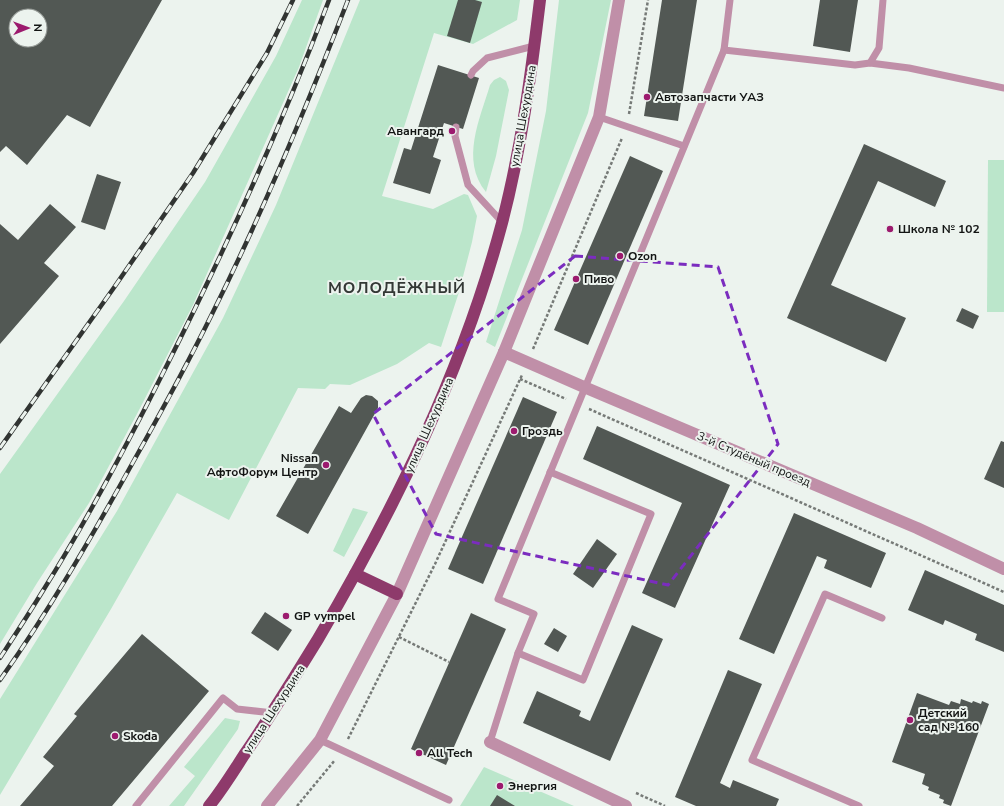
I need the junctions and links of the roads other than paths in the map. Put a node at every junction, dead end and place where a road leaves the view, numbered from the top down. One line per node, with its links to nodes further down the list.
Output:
1 (540, 0): 5 (main road, улица Шехурдина)
2 (619, 0): 10 (street)
3 (730, 0): 6 (lane)
4 (883, 0): 7 (lane)
5 (534, 46): 8 (lane); 13 (main road, улица Шехурдина)
6 (724, 50): 7 (lane); 12 (lane)
7 (870, 64): 9 (lane)
8 (471, 76)
9 (1004, 88)
10 (598, 117): 12 (lane); 14 (street)
11 (456, 127): 13 (lane)
12 (684, 146): 15 (lane)
13 (502, 222): 18 (main road, улица Шехурдина)
14 (504, 352): 15 (street, 3-й Студёный проезд); 19 (street)
15 (584, 387): 16 (lane); 17 (street, 3-й Студёный проезд)
16 (550, 472): 21 (lane); 21 (lane)
17 (1004, 569)
18 (355, 574): 19 (main road); 22 (main road, улица Шехурдина)
19 (397, 594): 23 (street)
20 (882, 618): 30 (lane)
21 (518, 653): 24 (lane)
22 (273, 713): 26 (lane); 27 (main road, улица Шехурдина)
23 (320, 740): 25 (lane); 28 (street)
24 (490, 742): 29 (street)
25 (450, 800)
26 (136, 806)
27 (209, 806)
28 (266, 806)
29 (626, 806)
30 (859, 806)

